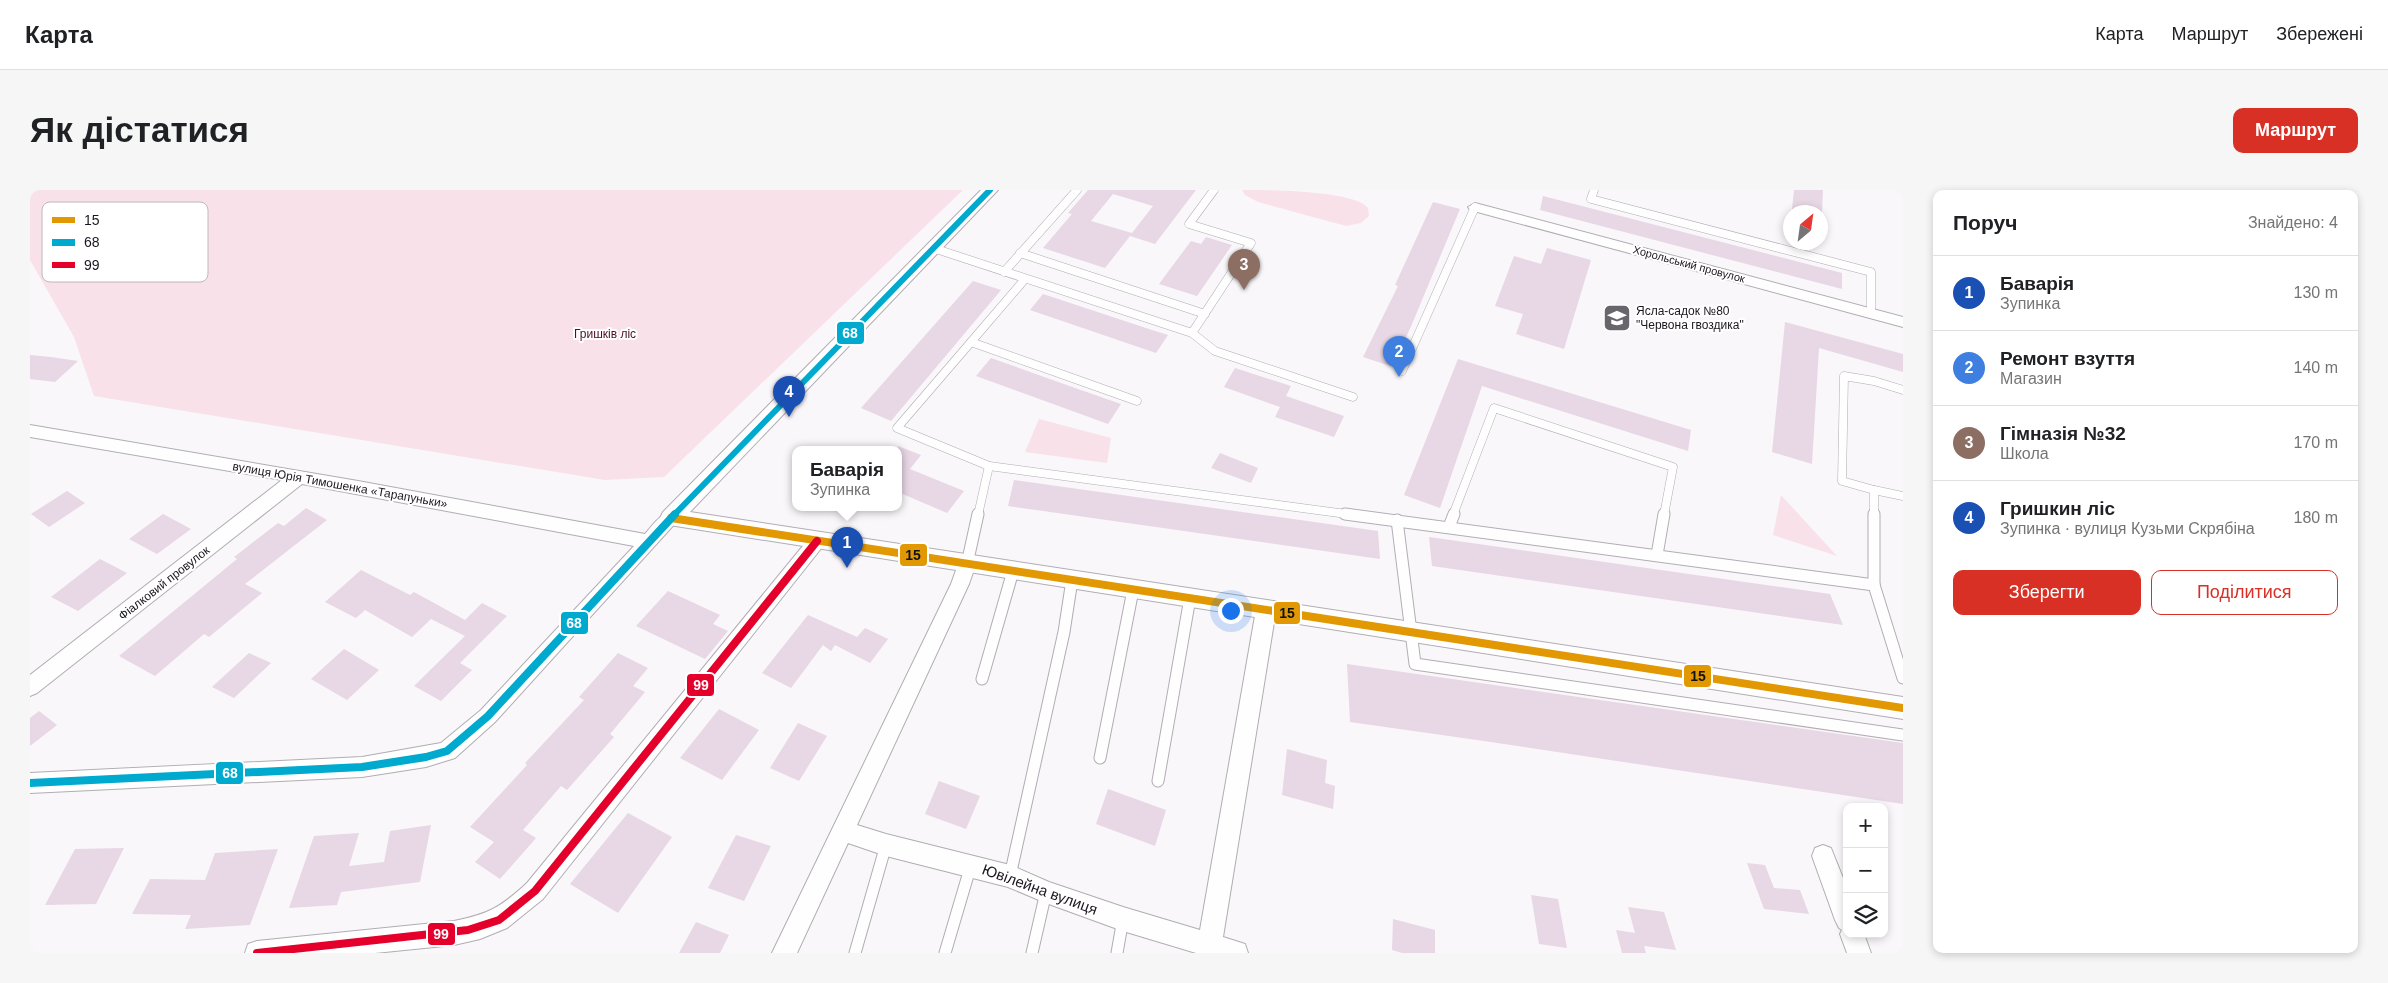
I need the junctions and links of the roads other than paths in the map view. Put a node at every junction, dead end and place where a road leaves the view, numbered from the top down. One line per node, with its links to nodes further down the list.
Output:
1 (990, 190): 6 (street)
2 (1077, 190): 7 (lane)
3 (1214, 190): 11 (lane)
4 (1594, 190): 10 (lane)
5 (1474, 207): 10 (street, Хорольський провулок); 15 (lane)
6 (934, 248): 8 (lane); 22 (street)
7 (1020, 254): 8 (lane); 11 (lane)
8 (1004, 272): 9 (lane)
9 (1025, 278): 13 (lane); 14 (lane)
10 (1871, 313): 12 (street, Хорольський провулок)
11 (1204, 314): 13 (lane)
12 (1903, 322)
13 (1192, 333): 17 (lane)
14 (970, 342): 18 (lane); 20 (lane)
15 (1402, 371)
16 (1903, 390): 23 (lane)
17 (1353, 397)
18 (1136, 401)
19 (30, 431): 21 (street, вулиця Юрія Тимошенка «Тарапуньки»)
20 (990, 466): 26 (lane); 32 (lane)
21 (297, 478): 30 (street, вулиця Юрія Тимошенка «Тарапуньки»); 42 (street, Фіалковий провулок)
22 (699, 488): 25 (street); 27 (street)
23 (1874, 490): 24 (lane); 35 (lane)
24 (1903, 496)
25 (671, 518): 27 (street); 30 (street)
26 (1397, 520): 28 (lane); 39 (lane)
27 (728, 527): 29 (street)
28 (1450, 527): 31 (lane); 31 (lane)
29 (817, 541): 32 (street); 58 (street)
30 (649, 542): 47 (street)
31 (1656, 555): 35 (lane)
32 (967, 564): 33 (street); 48 (street)
33 (1013, 571): 34 (street); 41 (lane)
34 (1072, 580): 36 (street); 52 (lane)
35 (1874, 585): 40 (lane)
36 (1133, 590): 37 (street); 45 (lane)
37 (1190, 598): 38 (street); 46 (lane)
38 (1266, 610): 39 (street); 57 (street)
39 (1412, 632): 43 (street); 44 (lane)
40 (1903, 678)
41 (982, 679)
42 (30, 688)
43 (1903, 708)
44 (1903, 735)
45 (1100, 758)
46 (1158, 781)
47 (31, 784)
48 (843, 830): 49 (street, Ювілейна вулиця); 59 (street)
49 (886, 845): 51 (street, Ювілейна вулиця); 60 (lane)
50 (1823, 856): 54 (street)
51 (971, 865): 52 (street, Ювілейна вулиця); 61 (lane)
52 (1010, 876): 53 (street, Ювілейна вулиця)
53 (1046, 892): 55 (street, Ювілейна вулиця); 62 (lane)
54 (1843, 909)
55 (1123, 919): 57 (street, Ювілейна вулиця); 63 (lane)
56 (1853, 938): 65 (street)
57 (1209, 949): 64 (street, Ювілейна вулиця)
58 (257, 953)
59 (784, 953)
60 (855, 953)
61 (945, 953)
62 (1032, 953)
63 (1117, 953)
64 (1236, 953)
65 (1859, 953)

